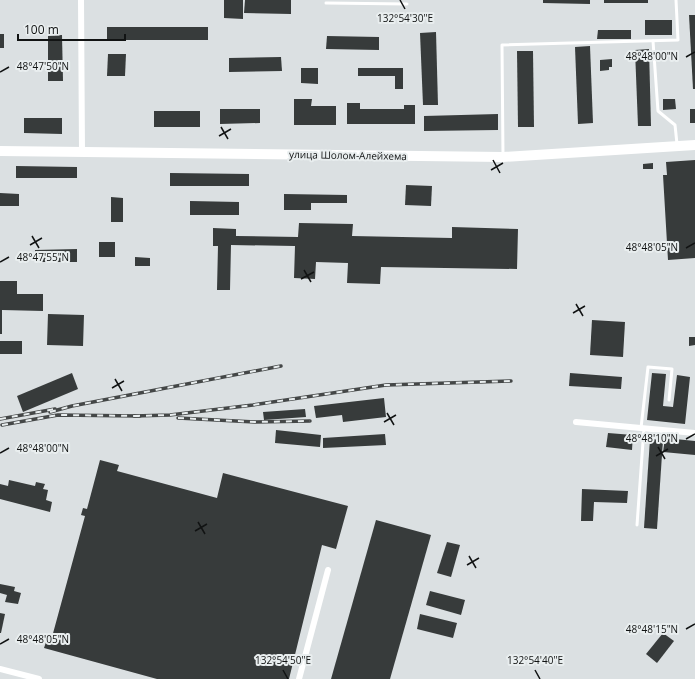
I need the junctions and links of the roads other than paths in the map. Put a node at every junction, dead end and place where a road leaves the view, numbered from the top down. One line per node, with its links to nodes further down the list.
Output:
1 (81, 0): 9 (street)
2 (676, 0): 5 (lane)
3 (326, 3): 4 (lane)
4 (407, 4)
5 (653, 41): 7 (lane); 10 (lane)
6 (695, 145): 7 (main road, улица Шолом-Алейхема)
7 (677, 146): 10 (main road, улица Шолом-Алейхема)
8 (0, 151): 9 (main road, улица Шолом-Алейхема)
9 (82, 151): 10 (main road, улица Шолом-Алейхема)
10 (503, 157)
11 (669, 400): 13 (lane)
12 (576, 422): 13 (street)
13 (643, 428): 14 (street); 15 (lane)
14 (695, 433)
15 (637, 525)
16 (328, 570): 19 (street)
17 (0, 668): 18 (street)
18 (39, 679)
19 (299, 679)

